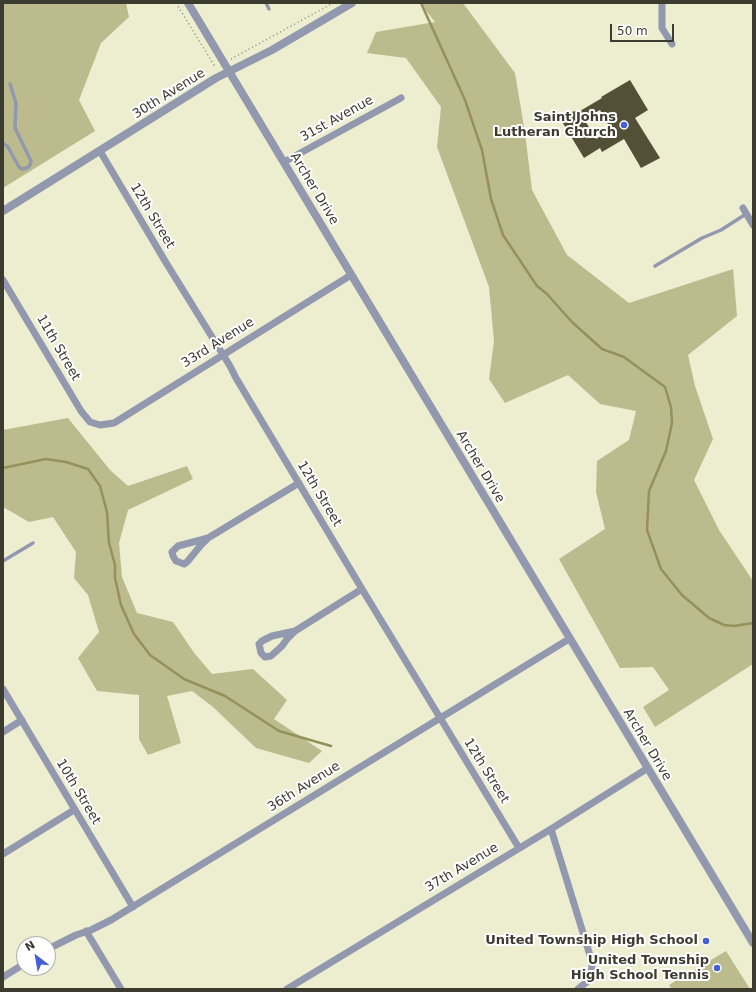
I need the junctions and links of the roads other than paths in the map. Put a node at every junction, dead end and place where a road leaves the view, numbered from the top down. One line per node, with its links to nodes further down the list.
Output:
1 (188, 3): 7 (street, Archer Drive)
2 (266, 3): 5 (lane)
3 (352, 3): 7 (street, 30th Avenue)
4 (662, 3): 6 (street)
5 (269, 8)
6 (672, 44)
7 (229, 72): 11 (street, 30th Avenue); 12 (street, Archer Drive)
8 (10, 84): 10 (lane)
9 (402, 98): 12 (street, 31st Avenue)
10 (3, 143)
11 (100, 151): 13 (street, 30th Avenue); 19 (street, 12th Street)
12 (284, 162): 17 (street, Archer Drive)
13 (3, 211)
14 (745, 211): 15 (street); 16 (lane)
15 (753, 225)
16 (655, 266)
17 (351, 276): 19 (street, 33rd Avenue); 27 (street, Archer Drive)
18 (3, 280): 20 (street, 11th Street)
19 (223, 354): 20 (street, 33rd Avenue); 21 (street, 12th Street)
20 (96, 424)
21 (299, 483): 22 (street); 25 (street, 12th Street)
22 (208, 538): 22 (street)
23 (33, 542): 24 (lane)
24 (3, 561)
25 (362, 589): 26 (street); 29 (street, 12th Street)
26 (295, 630): 26 (street)
27 (569, 639): 29 (street, 36th Avenue); 32 (street, Archer Drive)
28 (3, 689): 30 (street, 10th Street)
29 (440, 718): 35 (street, 12th Street); 37 (street, 36th Avenue)
30 (22, 720): 31 (street); 33 (street, 10th Street)
31 (3, 732)
32 (648, 768): 34 (street, 37th Avenue); 39 (street, Archer Drive)
33 (74, 810): 36 (street); 37 (street, 10th Street)
34 (551, 829): 35 (street, 37th Avenue); 45 (street)
35 (519, 848): 44 (street, 37th Avenue)
36 (3, 854)
37 (133, 907): 38 (street, 36th Avenue)
38 (86, 931): 40 (street, 36th Avenue); 43 (street)
39 (753, 943)
40 (56, 944)
41 (16, 969): 42 (street)
42 (3, 977)
43 (121, 989)
44 (287, 989)
45 (578, 989)

